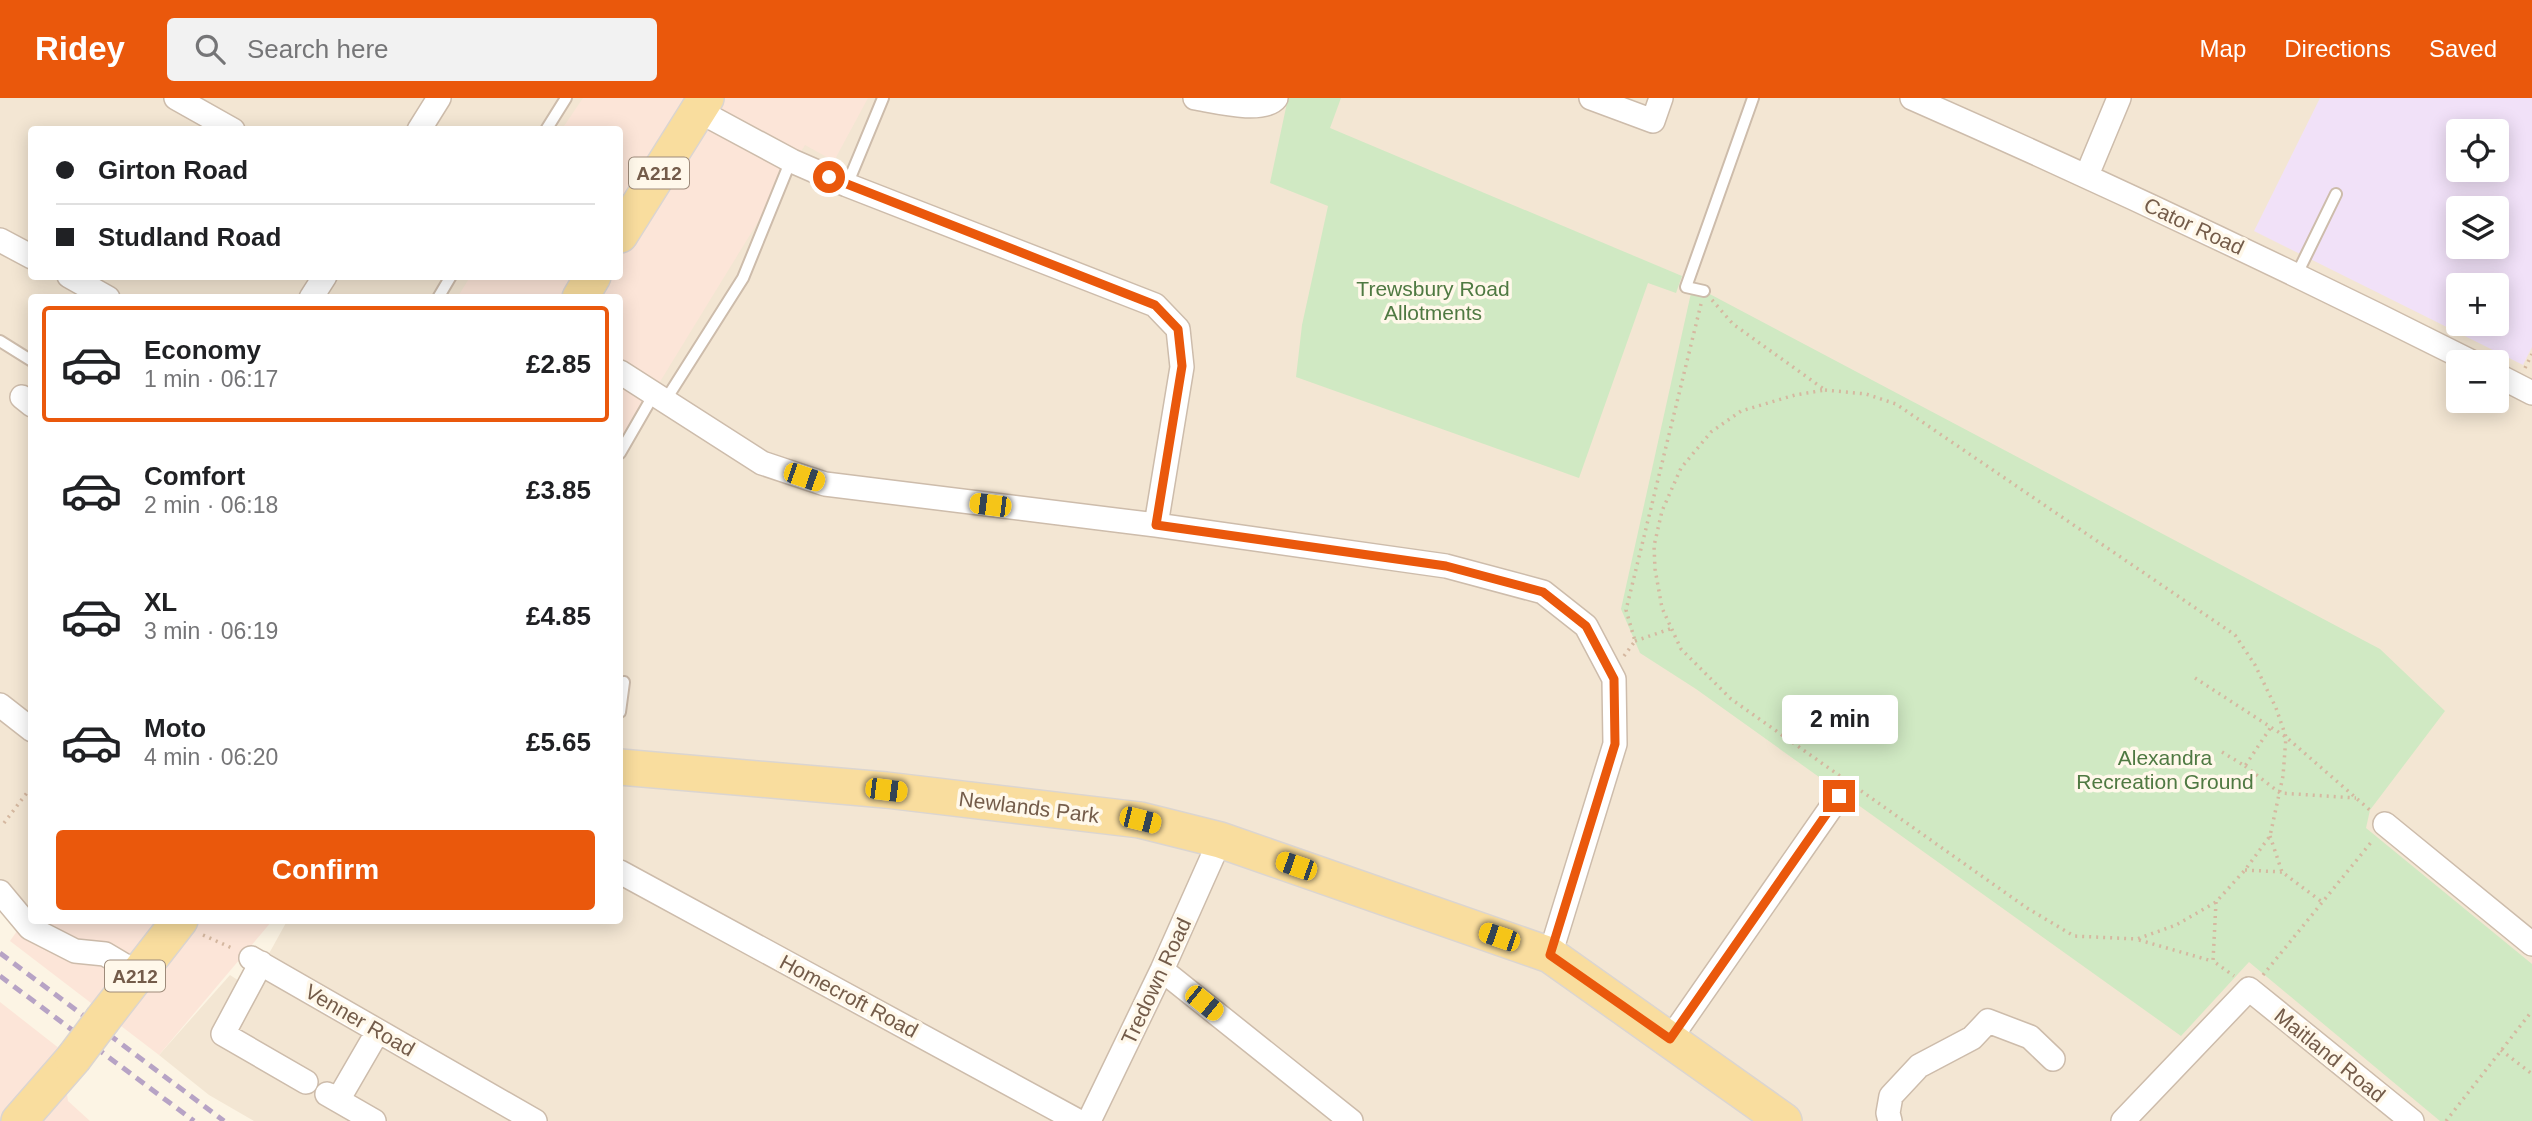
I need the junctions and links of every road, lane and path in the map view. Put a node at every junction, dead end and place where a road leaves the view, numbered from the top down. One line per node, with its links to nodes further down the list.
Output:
1 (176, 98): 13 (street)
2 (439, 98): 14 (street)
3 (566, 98): 15 (lane)
4 (883, 98): 18 (lane)
5 (1195, 98): 6 (street)
6 (1276, 98)
7 (1591, 98): 8 (street)
8 (1661, 98)
9 (1753, 98): 25 (lane)
10 (1912, 98): 17 (street, Cator Road)
11 (2119, 98): 17 (street)
12 (703, 104): 16 (street); 20 (main road, A212)
13 (226, 126)
14 (422, 126)
15 (548, 126)
16 (791, 160): 18 (street); 36 (lane)
17 (2087, 175): 23 (street, Cator Road)
18 (847, 185): 38 (street)
19 (2336, 194): 23 (lane)
20 (623, 230)
21 (1, 243): 22 (street)
22 (28, 255)
23 (2297, 274): 28 (street, Cator Road)
24 (76, 280): 26 (street)
25 (1704, 291): 34 (path); 40 (path)
26 (101, 294)
27 (0, 341): 30 (lane)
28 (2448, 350)
29 (2532, 354): 31 (path)
30 (28, 358)
31 (2524, 369)
32 (623, 374): 36 (street)
33 (2509, 381): 35 (street)
34 (1825, 390): 39 (path); 48 (path)
35 (2532, 393)
36 (660, 397): 37 (lane); 38 (street)
37 (623, 449)
38 (1156, 525): 41 (street)
39 (1670, 629): 40 (path); 67 (path)
40 (1635, 642): 41 (path)
41 (1611, 674): 69 (street)
42 (2195, 678): 47 (path)
43 (624, 682): 44 (lane)
44 (623, 690)
45 (0, 705): 46 (street)
46 (28, 727)
47 (2271, 727): 48 (path); 50 (path)
48 (2286, 737): 53 (path); 55 (path)
49 (2222, 752): 50 (path)
50 (2245, 765): 53 (path)
51 (623, 767): 59 (main road, Newlands Park)
52 (28, 791): 56 (path)
53 (2280, 793): 55 (path); 58 (path)
54 (1839, 796): 77 (street)
55 (2356, 798): 57 (path)
56 (4, 823)
57 (2385, 824): 65 (path); 68 (street)
58 (2270, 836): 60 (path); 61 (path)
59 (1220, 840): 69 (main road, Newlands Park); 72 (street, Tredown Road)
60 (2245, 870): 61 (path); 64 (path)
61 (2282, 872): 65 (path)
62 (623, 874): 86 (street, Homecroft Road)
63 (0, 892): 73 (street)
64 (2216, 902): 67 (path); 71 (path)
65 (2323, 903): 74 (path)
66 (186, 929): 70 (path); 73 (main road, A212)
67 (2137, 939): 71 (path)
68 (2532, 944)
69 (1550, 955): 77 (main road, Newlands Park)
70 (256, 960): 76 (street, Venner Road); 81 (street)
71 (2213, 961): 74 (path)
72 (1162, 970): 87 (street, Tredown Road); 88 (street)
73 (138, 973): 83 (main road, A212, bridge)
74 (2249, 989): 91 (street); 92 (street, Maitland Road)
75 (2532, 1011): 78 (path)
76 (378, 1031): 82 (street, Venner Road); 84 (street)
77 (1670, 1039): 89 (main road, Newlands Park)
78 (2501, 1050): 80 (path); 93 (path)
79 (2053, 1059): 90 (street)
80 (2532, 1074)
81 (306, 1082)
82 (506, 1114): 85 (street, Venner Road)
83 (24, 1120)
84 (374, 1121)
85 (536, 1121)
86 (1078, 1121)
87 (1089, 1121)
88 (1351, 1121)
89 (1784, 1121)
90 (1890, 1121)
91 (2123, 1121)
92 (2412, 1121)
93 (2446, 1121)

